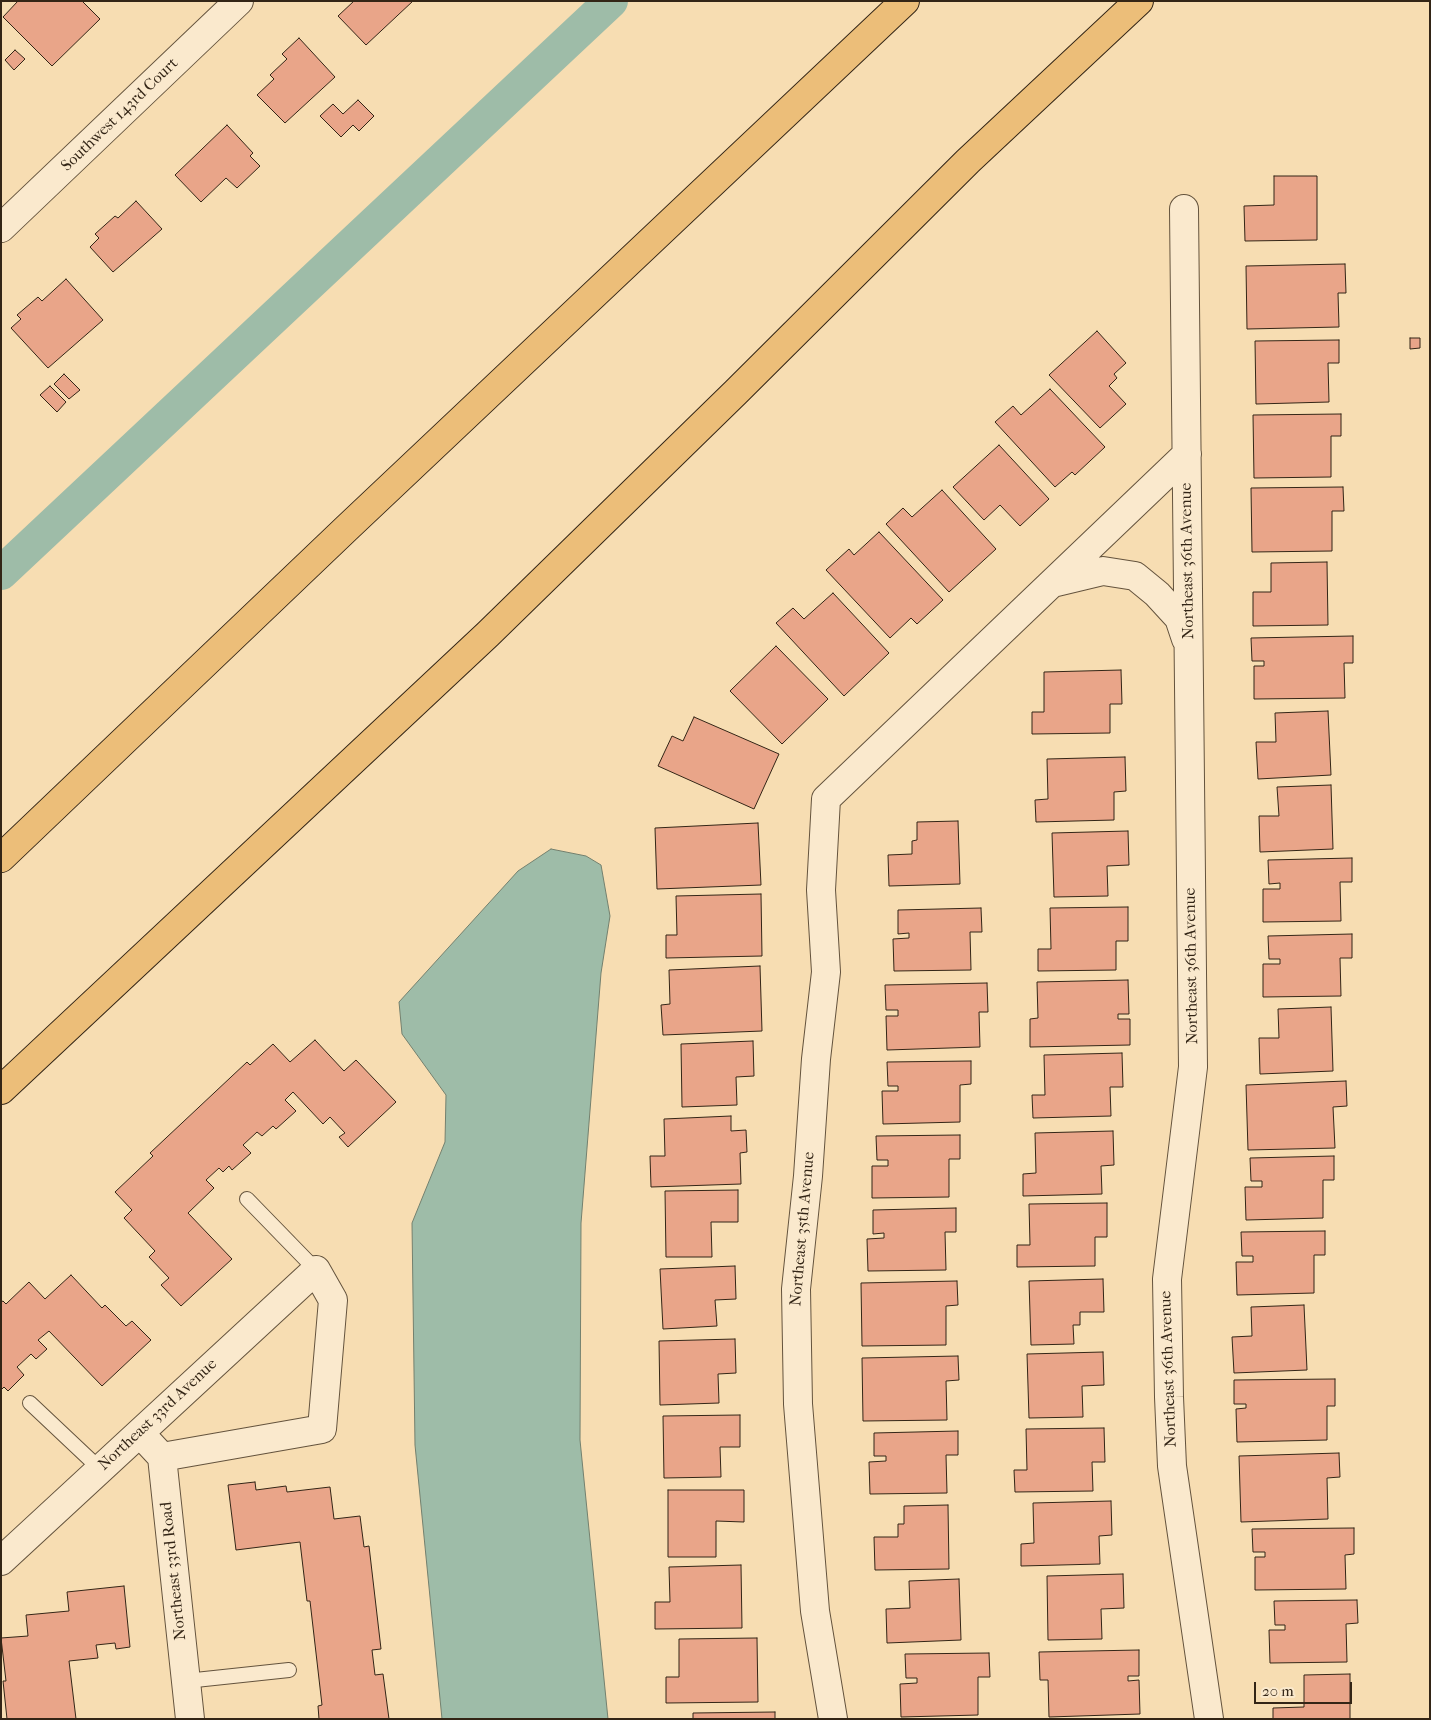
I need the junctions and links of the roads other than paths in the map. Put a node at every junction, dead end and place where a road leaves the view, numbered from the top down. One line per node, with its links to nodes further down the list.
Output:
1 (906, 1): 9 (highway)
2 (1138, 1): 10 (highway)
3 (226, 7): 5 (street, Southwest 143rd Court)
4 (1184, 209): 6 (street, Northeast 36th Avenue)
5 (1, 228)
6 (1186, 454): 7 (street); 8 (street, Northeast 36th Avenue)
7 (1052, 583): 8 (street); 21 (street, Northeast 35th Avenue)
8 (1188, 645): 22 (street, Northeast 36th Avenue)
9 (1, 858)
10 (1, 1090)
11 (247, 1199): 12 (lane)
12 (316, 1270): 14 (street, Northeast 33rd Avenue); 15 (street)
13 (30, 1403): 16 (lane)
14 (139, 1433): 15 (street); 16 (street, Northeast 33rd Avenue)
15 (162, 1457): 19 (street, Northeast 33rd Road)
16 (100, 1469): 17 (street, Northeast 33rd Avenue)
17 (1, 1560)
18 (289, 1670): 19 (lane)
19 (186, 1681): 20 (street, Northeast 33rd Road)
20 (190, 1719)
21 (833, 1719)
22 (1209, 1719)

